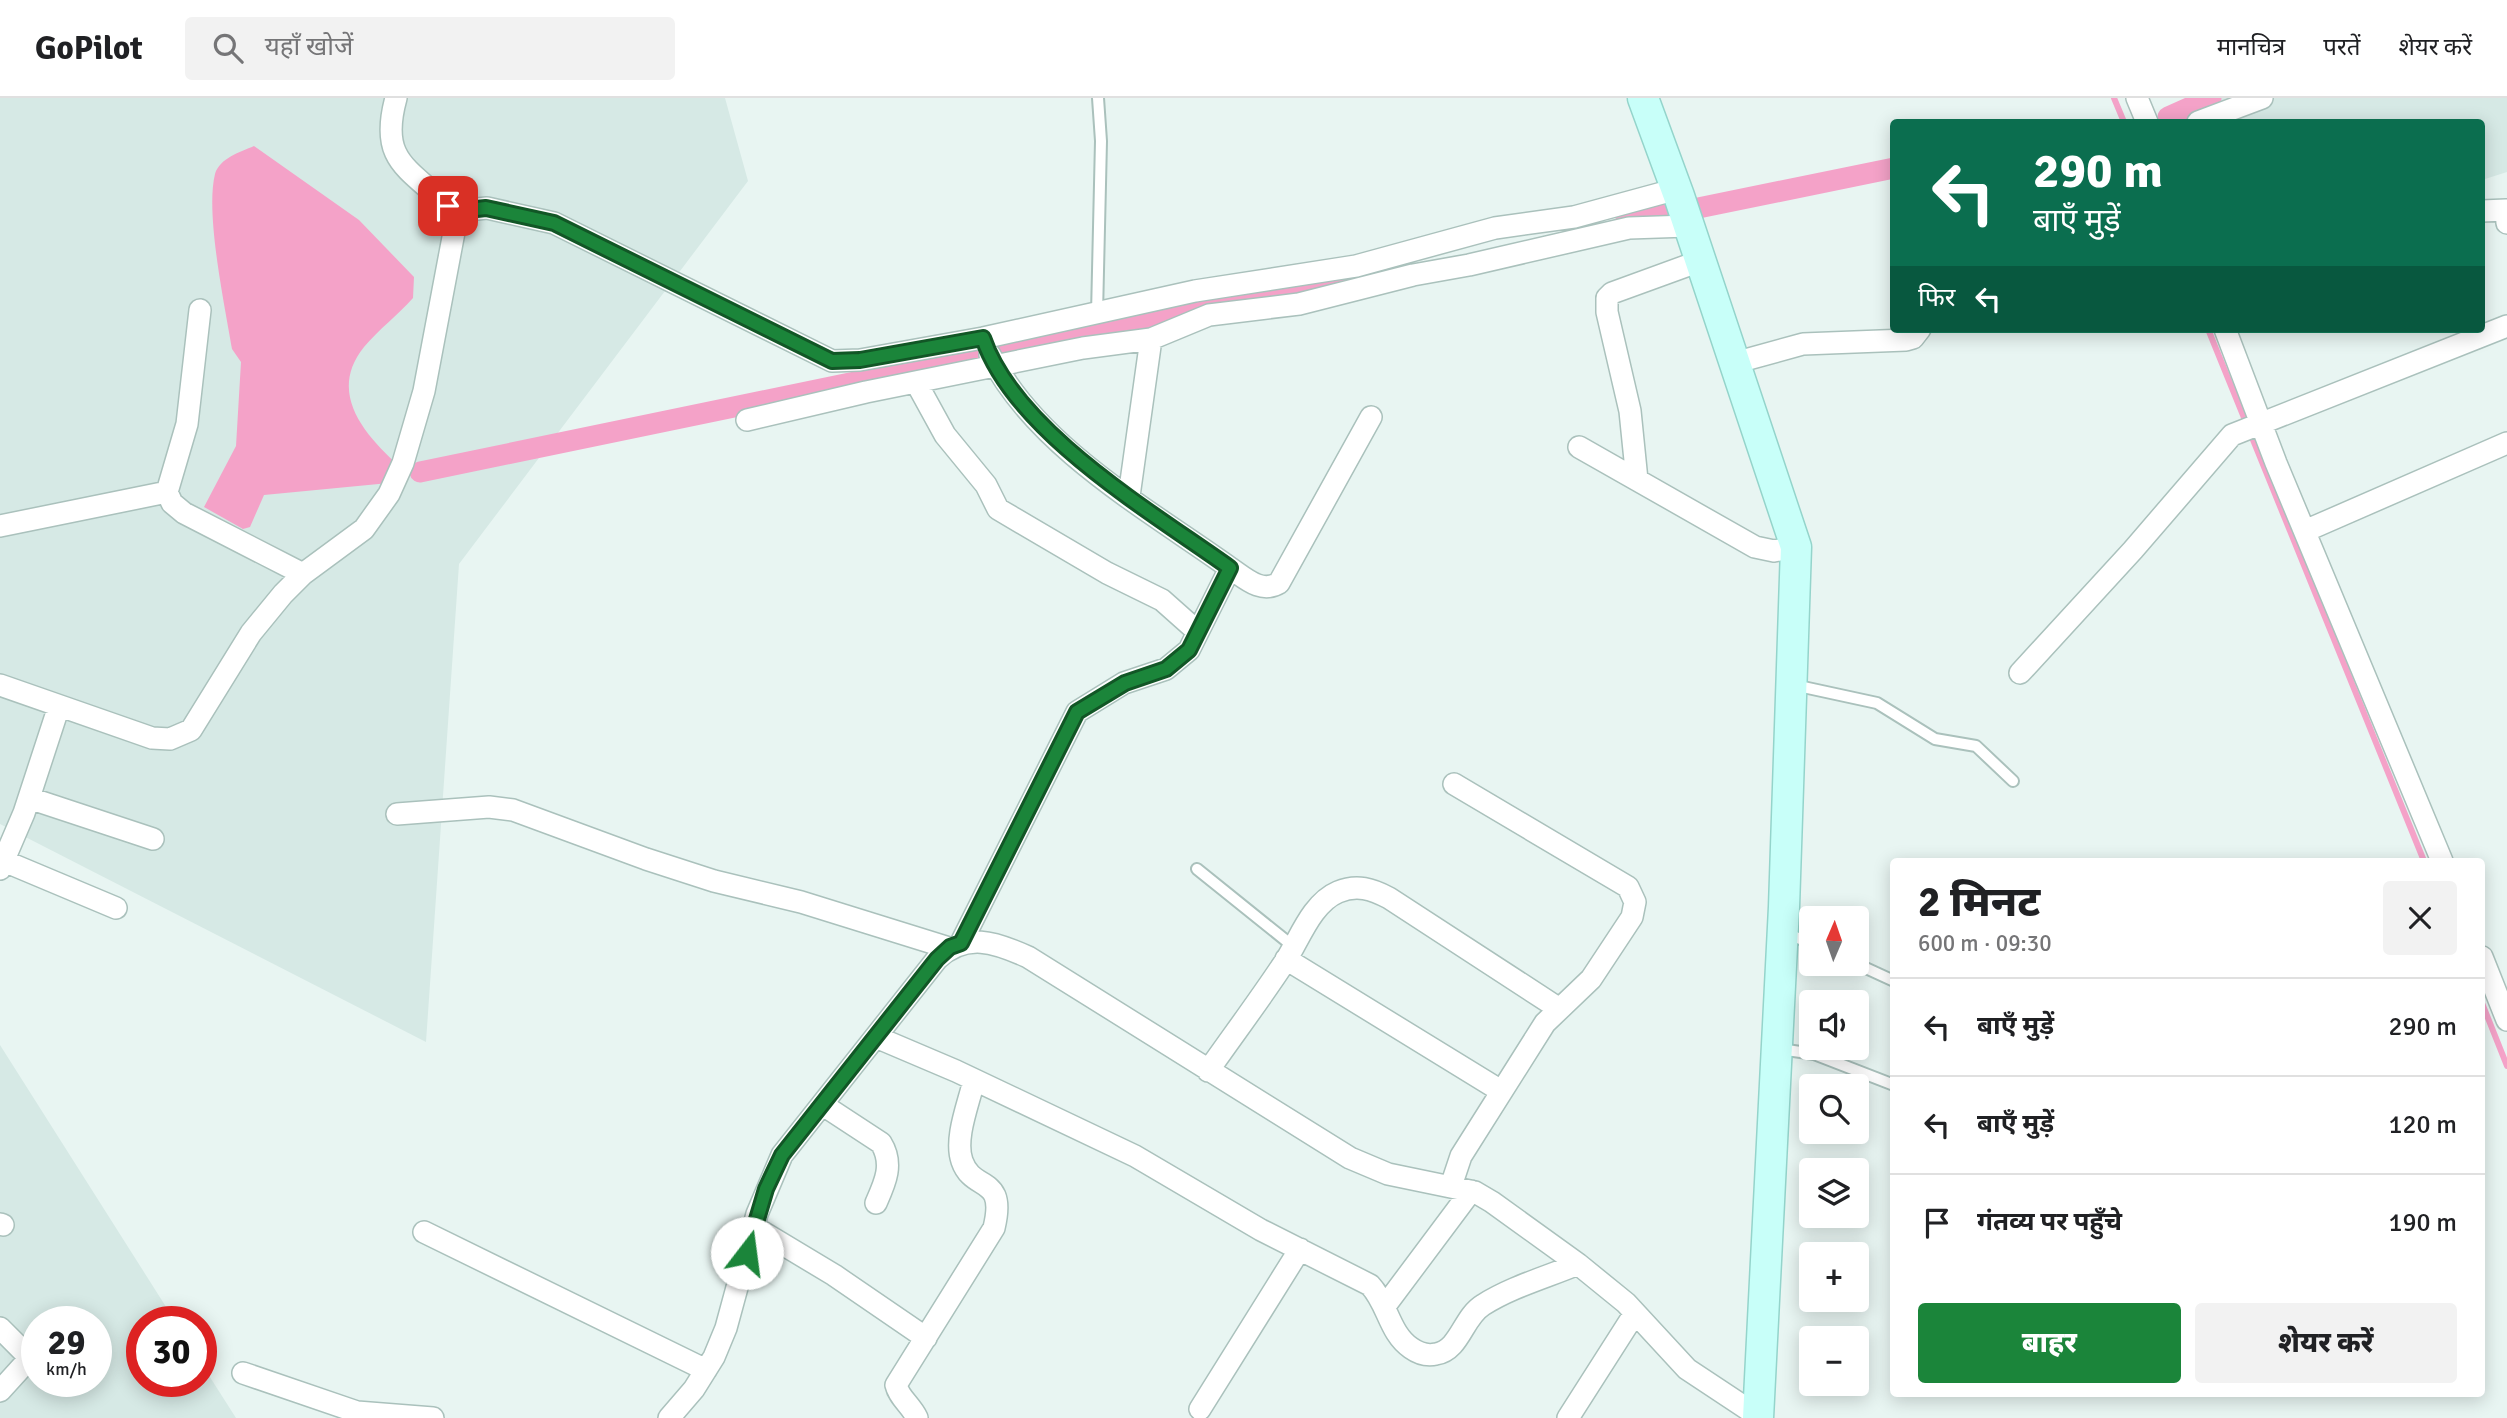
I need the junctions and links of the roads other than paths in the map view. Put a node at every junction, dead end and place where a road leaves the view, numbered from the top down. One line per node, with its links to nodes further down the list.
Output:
1 (396, 98): 10 (street)
2 (1098, 98): 15 (lane)
3 (1643, 98): 8 (street)
4 (2137, 98): 6 (street)
5 (2262, 98): 7 (street)
6 (2146, 119)
7 (2206, 119)
8 (1682, 206): 13 (street); 15 (street); 19 (street)
9 (2507, 208): 11 (street); 12 (street)
10 (458, 211): 20 (street); 35 (street)
11 (2485, 211)
12 (2507, 223)
13 (1700, 261): 21 (street); 28 (street)
14 (200, 310): 29 (street)
15 (1097, 314): 20 (street)
16 (2507, 326): 25 (street)
17 (1917, 333): 21 (street)
18 (2226, 333): 25 (street)
19 (1151, 339): 20 (street); 30 (street)
20 (990, 354): 22 (street); 30 (street)
21 (1734, 363): 33 (street)
22 (917, 384): 24 (street); 36 (street)
23 (1371, 417): 34 (street)
24 (747, 420)
25 (2251, 428): 32 (street); 37 (street)
26 (2507, 443): 32 (street)
27 (1579, 447): 28 (street)
28 (1637, 480): 33 (street)
29 (167, 492): 31 (street); 35 (street)
30 (1129, 496): 34 (street)
31 (0, 526)
32 (2305, 531): 46 (street)
33 (1796, 547): 39 (street)
34 (1230, 568): 36 (street)
35 (303, 574): 40 (street)
36 (1198, 632): 52 (street)
37 (2020, 673)
38 (0, 685): 40 (street)
39 (1791, 685): 41 (lane); 50 (street)
40 (59, 706): 43 (street)
41 (2013, 781)
42 (1454, 784): 57 (street)
43 (29, 798): 45 (street); 47 (street)
44 (397, 814): 52 (street)
45 (153, 839)
46 (2441, 858)
47 (2, 865): 49 (street)
48 (1197, 869): 53 (lane)
49 (116, 908)
50 (1783, 931): 51 (lane); 60 (street)
51 (1799, 938)
52 (955, 945): 59 (street); 61 (street)
53 (1290, 953): 57 (street); 61 (street); 64 (street)
54 (2485, 965): 58 (street)
55 (1869, 970): 56 (lane)
56 (1890, 979)
57 (1558, 1008): 64 (street)
58 (2507, 1020)
59 (876, 1037): 62 (street); 65 (street)
60 (1777, 1049): 63 (lane); 80 (street)
61 (1208, 1071): 66 (street)
62 (974, 1080): 70 (street); 75 (street)
63 (1890, 1083)
64 (1501, 1091): 66 (street)
65 (823, 1105): 67 (street); 68 (street)
66 (1461, 1188): 71 (street); 72 (street)
67 (876, 1203)
68 (754, 1227): 75 (street); 76 (street)
69 (424, 1232): 76 (street)
70 (1300, 1249): 72 (street); 79 (street)
71 (1578, 1264): 72 (street); 73 (street)
72 (1385, 1306)
73 (1635, 1312): 80 (street); 84 (street)
74 (0, 1328): 78 (street)
75 (926, 1338): 83 (street)
76 (706, 1370): 82 (street)
77 (243, 1373): 81 (street)
78 (0, 1391)
79 (1200, 1409)
80 (1758, 1417)
81 (433, 1418)
82 (669, 1418)
83 (917, 1418)
84 (1567, 1418)

